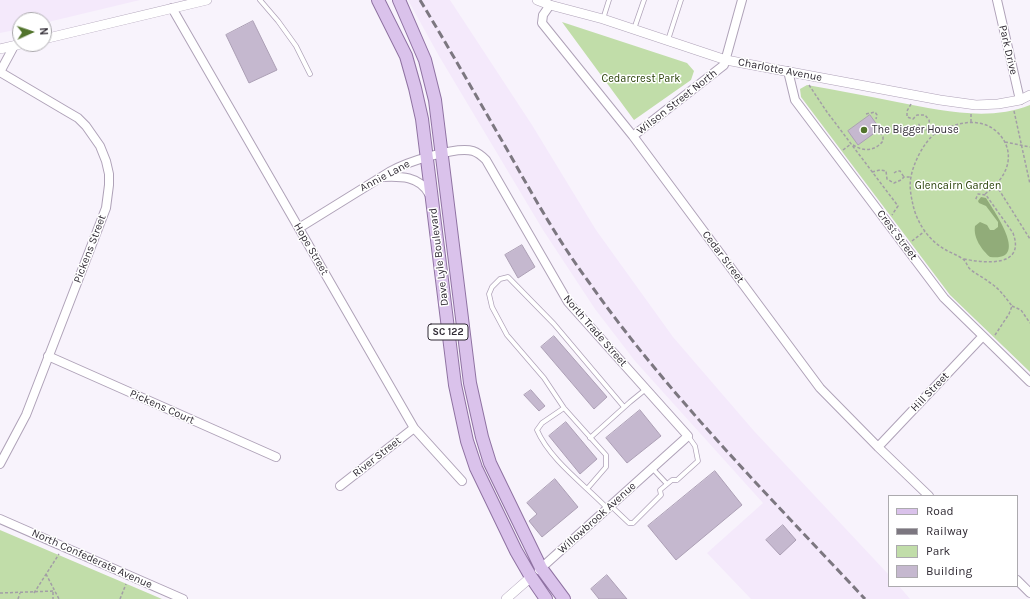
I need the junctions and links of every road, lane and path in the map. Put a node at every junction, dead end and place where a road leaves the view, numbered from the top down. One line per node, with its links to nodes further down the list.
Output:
1 (207, 0): 12 (street)
2 (260, 0): 23 (lane)
3 (378, 0): 42 (main road, Dave Lyle Boulevard / SC 122)
4 (399, 0): 41 (main road, Dave Lyle Boulevard / SC 122)
5 (537, 0): 11 (street, Charlotte Avenue)
6 (609, 0): 13 (lane)
7 (644, 0): 14 (lane)
8 (681, 0): 16 (lane)
9 (742, 0): 20 (street, Wilson Street North)
10 (997, 0): 26 (street, Park Drive)
11 (550, 5): 13 (street, Charlotte Avenue); 36 (street, Cedar Street)
12 (172, 8): 15 (street); 55 (street, Hope Street)
13 (603, 19): 14 (street, Charlotte Avenue)
14 (634, 29): 16 (street, Charlotte Avenue)
15 (52, 37)
16 (668, 41): 20 (street, Charlotte Avenue)
17 (12, 46): 18 (street)
18 (0, 49)
19 (13, 52): 21 (street)
20 (726, 60): 22 (street, Charlotte Avenue); 36 (street, Wilson Street North)
21 (0, 72): 64 (street, Pickens Street)
22 (788, 72): 26 (street, Charlotte Avenue); 58 (street, Crest Street)
23 (310, 74)
24 (808, 83): 38 (path)
25 (1030, 95): 26 (street, Charlotte Avenue)
26 (1015, 101): 39 (path)
27 (912, 102): 33 (path)
28 (971, 112): 31 (path)
29 (866, 114): 30 (path)
30 (876, 119)
31 (971, 122): 35 (path); 37 (path)
32 (920, 123): 33 (path)
33 (930, 128): 35 (path)
34 (881, 134): 38 (path)
35 (935, 134): 48 (path)
36 (633, 136): 72 (street, Cedar Street)
37 (1005, 142): 39 (path); 50 (path)
38 (852, 144): 43 (path)
39 (1021, 146): 40 (path); 49 (path)
40 (1029, 147)
41 (442, 154): 42 (street, Annie Lane); 44 (street, Annie Lane); 84 (main road, Dave Lyle Boulevard / SC 122)
42 (427, 157): 46 (street, Annie Lane); 52 (main road, Dave Lyle Boulevard / SC 122)
43 (872, 172): 47 (path); 54 (path)
44 (494, 174): 66 (street, North Trade Street)
45 (894, 174): 47 (path)
46 (381, 177): 52 (street); 55 (street, Annie Lane)
47 (904, 177): 48 (path)
48 (911, 177): 56 (path)
49 (1030, 184)
50 (996, 185): 51 (path); 57 (path)
51 (985, 194): 53 (path); 59 (path)
52 (432, 200): 87 (main road, Dave Lyle Boulevard / SC 122)
53 (974, 201)
54 (892, 215)
55 (299, 228): 69 (street, Hope Street)
56 (924, 231): 58 (path); 59 (path)
57 (1030, 239)
58 (905, 246): 62 (street, Crest Street)
59 (964, 259): 60 (path)
60 (1012, 306): 61 (path); 63 (path)
61 (1030, 323)
62 (982, 337): 63 (street, Crest Street); 72 (street, Hill Street)
63 (989, 343): 65 (street, Crest Street)
64 (48, 356): 73 (street, Pickens Court); 74 (street, Pickens Street)
65 (1030, 382)
66 (646, 389): 67 (lane); 70 (street, North Trade Street)
67 (624, 407): 68 (lane); 71 (lane)
68 (564, 408): 71 (lane); 79 (lane)
69 (414, 428): 76 (street, Hope Street); 78 (street, River Street)
70 (688, 436): 75 (street, Willowbrook Avenue); 77 (lane)
71 (590, 438): 79 (lane)
72 (878, 447): 80 (street, Cedar Street)
73 (276, 458)
74 (0, 464)
75 (652, 468): 77 (lane); 81 (street, Willowbrook Avenue)
76 (462, 481)
77 (667, 484): 81 (lane)
78 (340, 486)
79 (587, 489): 81 (lane)
80 (928, 495)
81 (609, 507): 84 (street, Willowbrook Avenue)
82 (0, 519): 83 (street, North Confederate Avenue)
83 (63, 547): 85 (path); 86 (street, North Confederate Avenue)
84 (541, 568): 87 (street, Willowbrook Avenue); 101 (main road, Dave Lyle Boulevard / SC 122)
85 (46, 574): 89 (path); 90 (path)
86 (130, 576): 97 (path); 98 (street, North Confederate Avenue)
87 (531, 577): 99 (street, Willowbrook Avenue); 100 (main road, Dave Lyle Boulevard / SC 122)
88 (1018, 581): 93 (street)
89 (34, 592): 90 (path); 92 (path)
90 (54, 592): 95 (path); 96 (path)
91 (0, 593): 92 (path)
92 (21, 593): 94 (path)
93 (1030, 593)
94 (18, 599)
95 (53, 599)
96 (60, 599)
97 (120, 599)
98 (183, 599)
99 (506, 599)
100 (546, 599)
101 (564, 599)

